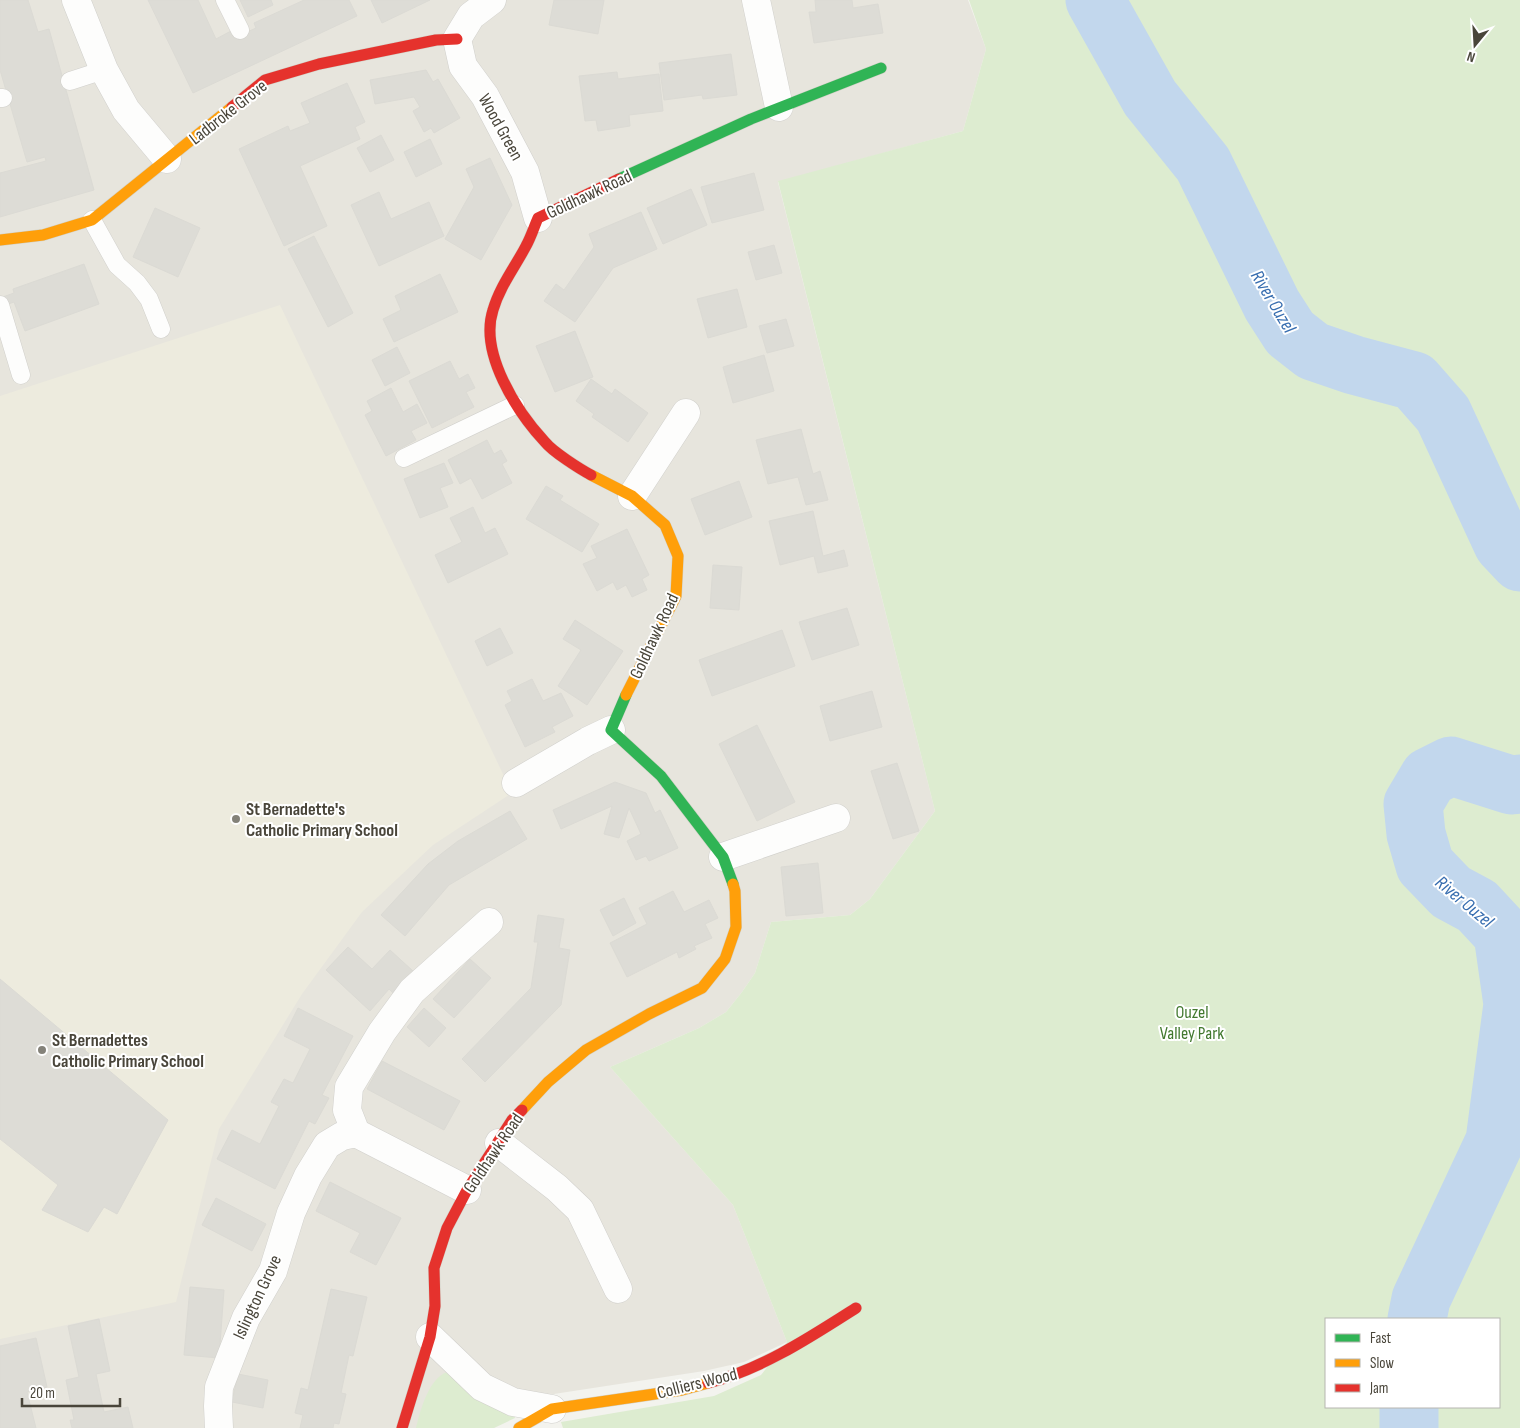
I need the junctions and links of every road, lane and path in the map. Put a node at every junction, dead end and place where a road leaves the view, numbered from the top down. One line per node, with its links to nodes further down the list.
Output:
1 (76, 0): 8 (street)
2 (225, 0): 5 (lane)
3 (492, 0): 6 (street)
4 (756, 0): 10 (street)
5 (240, 30)
6 (457, 39): 11 (street, Ladbroke Grove); 12 (street, Wood Green)
7 (882, 68): 10 (street, Goldhawk Road)
8 (104, 70): 9 (lane); 11 (street)
9 (70, 80)
10 (778, 107): 12 (street, Goldhawk Road)
11 (167, 159): 13 (street, Ladbroke Grove)
12 (538, 218): 18 (street, Goldhawk Road)
13 (92, 220): 14 (street, Ladbroke Grove); 16 (lane)
14 (0, 240)
15 (0, 305): 17 (lane)
16 (161, 329)
17 (21, 375)
18 (515, 405): 20 (lane); 21 (street, Goldhawk Road)
19 (686, 413): 21 (street)
20 (404, 458)
21 (632, 496): 22 (street, Goldhawk Road)
22 (611, 730): 23 (street); 25 (street, Goldhawk Road)
23 (516, 783)
24 (836, 818): 25 (street)
25 (722, 857): 28 (street, Goldhawk Road)
26 (489, 922): 27 (street)
27 (356, 1132): 29 (street); 34 (street, Islington Grove)
28 (499, 1143): 29 (street, Goldhawk Road); 30 (street)
29 (467, 1190): 32 (street, Goldhawk Road)
30 (618, 1289)
31 (856, 1308): 33 (street, Colliers Wood)
32 (430, 1337): 33 (street, Colliers Wood); 35 (street, Goldhawk Road)
33 (552, 1409): 36 (street, Colliers Wood)
34 (219, 1428)
35 (402, 1428)
36 (519, 1428)

